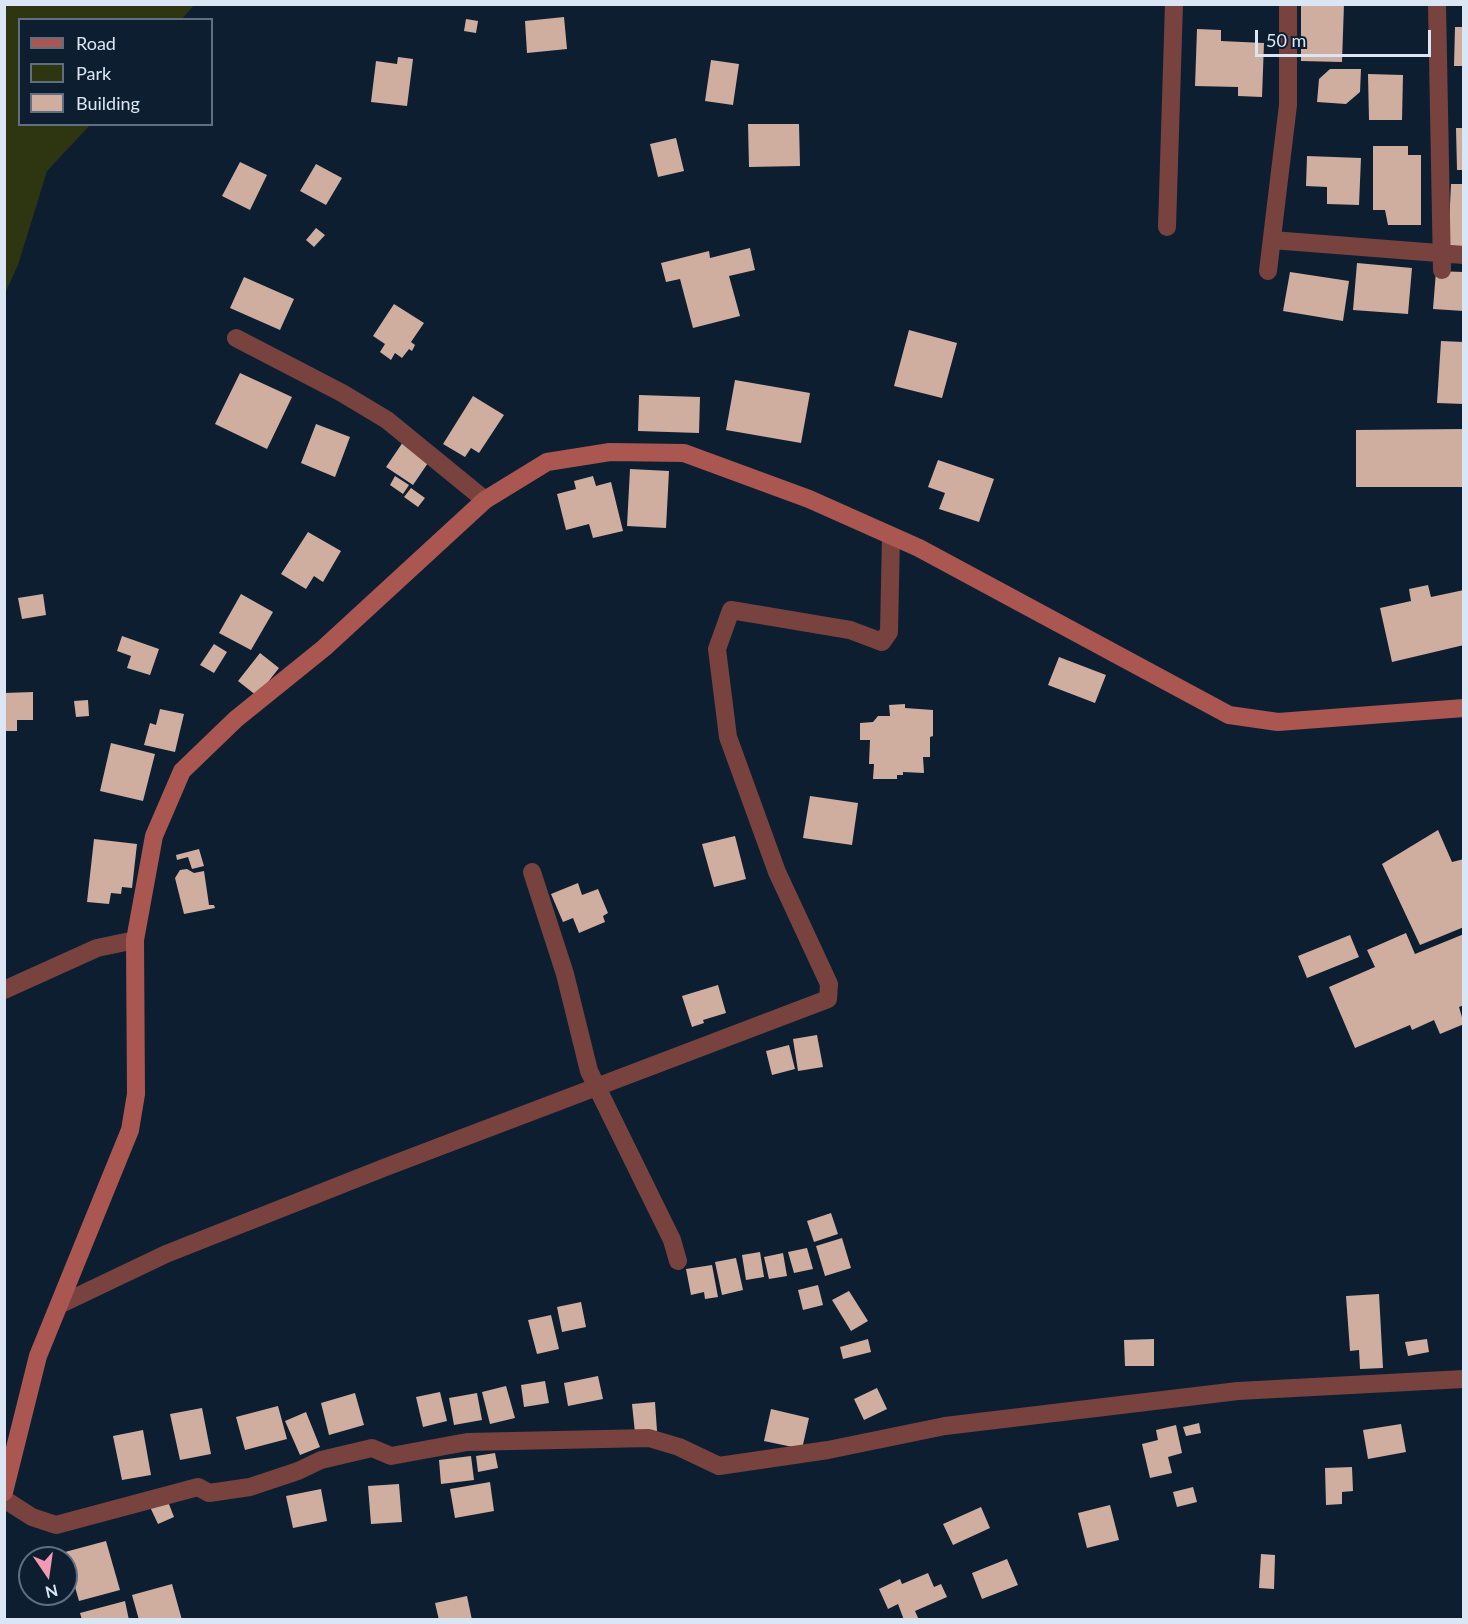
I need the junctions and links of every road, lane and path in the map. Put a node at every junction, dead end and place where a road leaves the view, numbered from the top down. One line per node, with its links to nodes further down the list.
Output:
1 (1174, 4): 4 (street)
2 (1288, 4): 5 (street)
3 (1437, 4): 7 (street)
4 (1167, 227)
5 (1272, 240): 7 (street); 8 (street)
6 (1464, 255): 7 (street)
7 (1441, 261)
8 (1268, 271)
9 (236, 339): 10 (street)
10 (484, 500): 11 (main road); 14 (main road)
11 (891, 536): 12 (main road); 16 (street)
12 (1464, 708)
13 (532, 873): 16 (street)
14 (135, 940): 15 (street); 18 (main road)
15 (4, 990)
16 (599, 1088): 17 (street); 18 (street)
17 (678, 1261)
18 (59, 1305): 20 (main road)
19 (1464, 1378): 21 (street)
20 (4, 1492)
21 (4, 1499)

